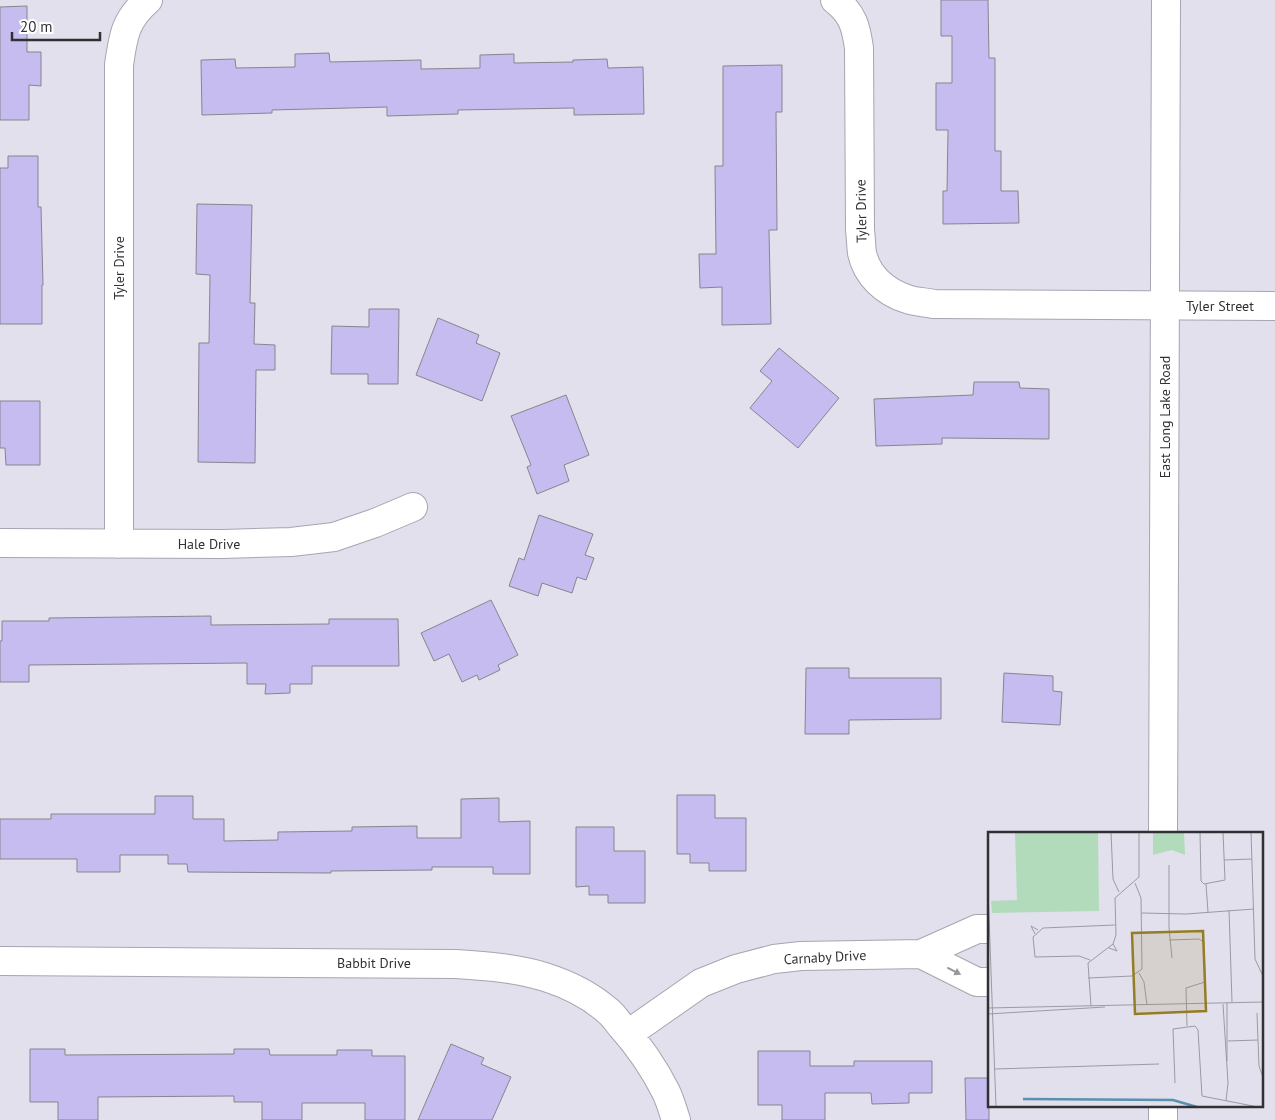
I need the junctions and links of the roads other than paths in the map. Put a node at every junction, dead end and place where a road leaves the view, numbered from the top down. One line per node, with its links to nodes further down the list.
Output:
1 (148, 0): 8 (street, Tyler Drive)
2 (835, 0): 4 (street, Tyler Drive)
3 (1166, 0): 4 (street, East Long Lake Road)
4 (1165, 306): 5 (street, Tyler Street); 9 (street, East Long Lake Road)
5 (1275, 306)
6 (413, 507): 8 (street, Hale Drive)
7 (0, 543): 8 (street, Hale Drive)
8 (119, 544)
9 (1163, 832)
10 (988, 929): 11 (street, Carnaby Drive)
11 (921, 954): 13 (street, Carnaby Drive, one-way to 13); 14 (street, Carnaby Drive)
12 (0, 961): 14 (street, Babbit Drive)
13 (988, 982)
14 (628, 1034): 15 (street, Babbit Drive)
15 (676, 1120)

